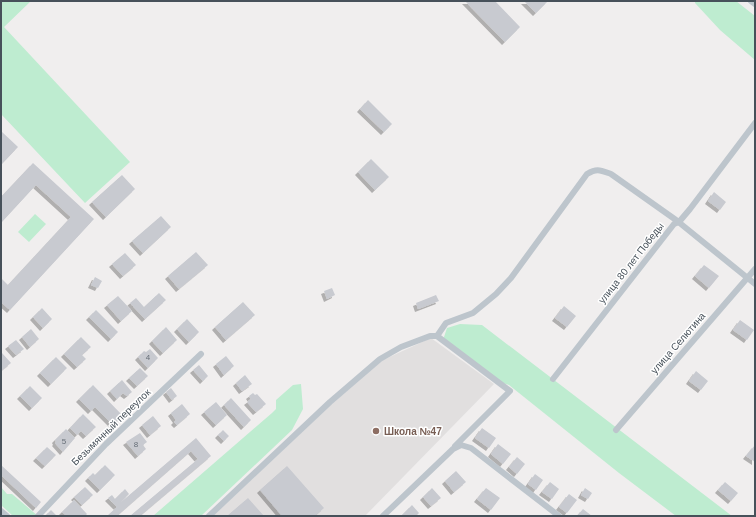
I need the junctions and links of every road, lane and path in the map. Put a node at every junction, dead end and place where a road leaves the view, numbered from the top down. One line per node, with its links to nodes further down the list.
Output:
1 (751, 1): 2 (street)
2 (755, 4)
3 (755, 123): 4 (street, улица 80 лет Победы)
4 (678, 222): 6 (street); 8 (street); 10 (street, улица 80 лет Победы)
5 (755, 269): 6 (street, улица Селютина)
6 (748, 278): 7 (street); 11 (street, улица Селютина)
7 (755, 284)
8 (437, 336): 12 (street); 16 (street)
9 (201, 354): 15 (street, Безымянный переулок)
10 (554, 379)
11 (616, 430)
12 (453, 449): 17 (street); 18 (street)
13 (1, 511): 14 (street)
14 (7, 516)
15 (38, 516)
16 (209, 516)
17 (383, 516)
18 (559, 516)

